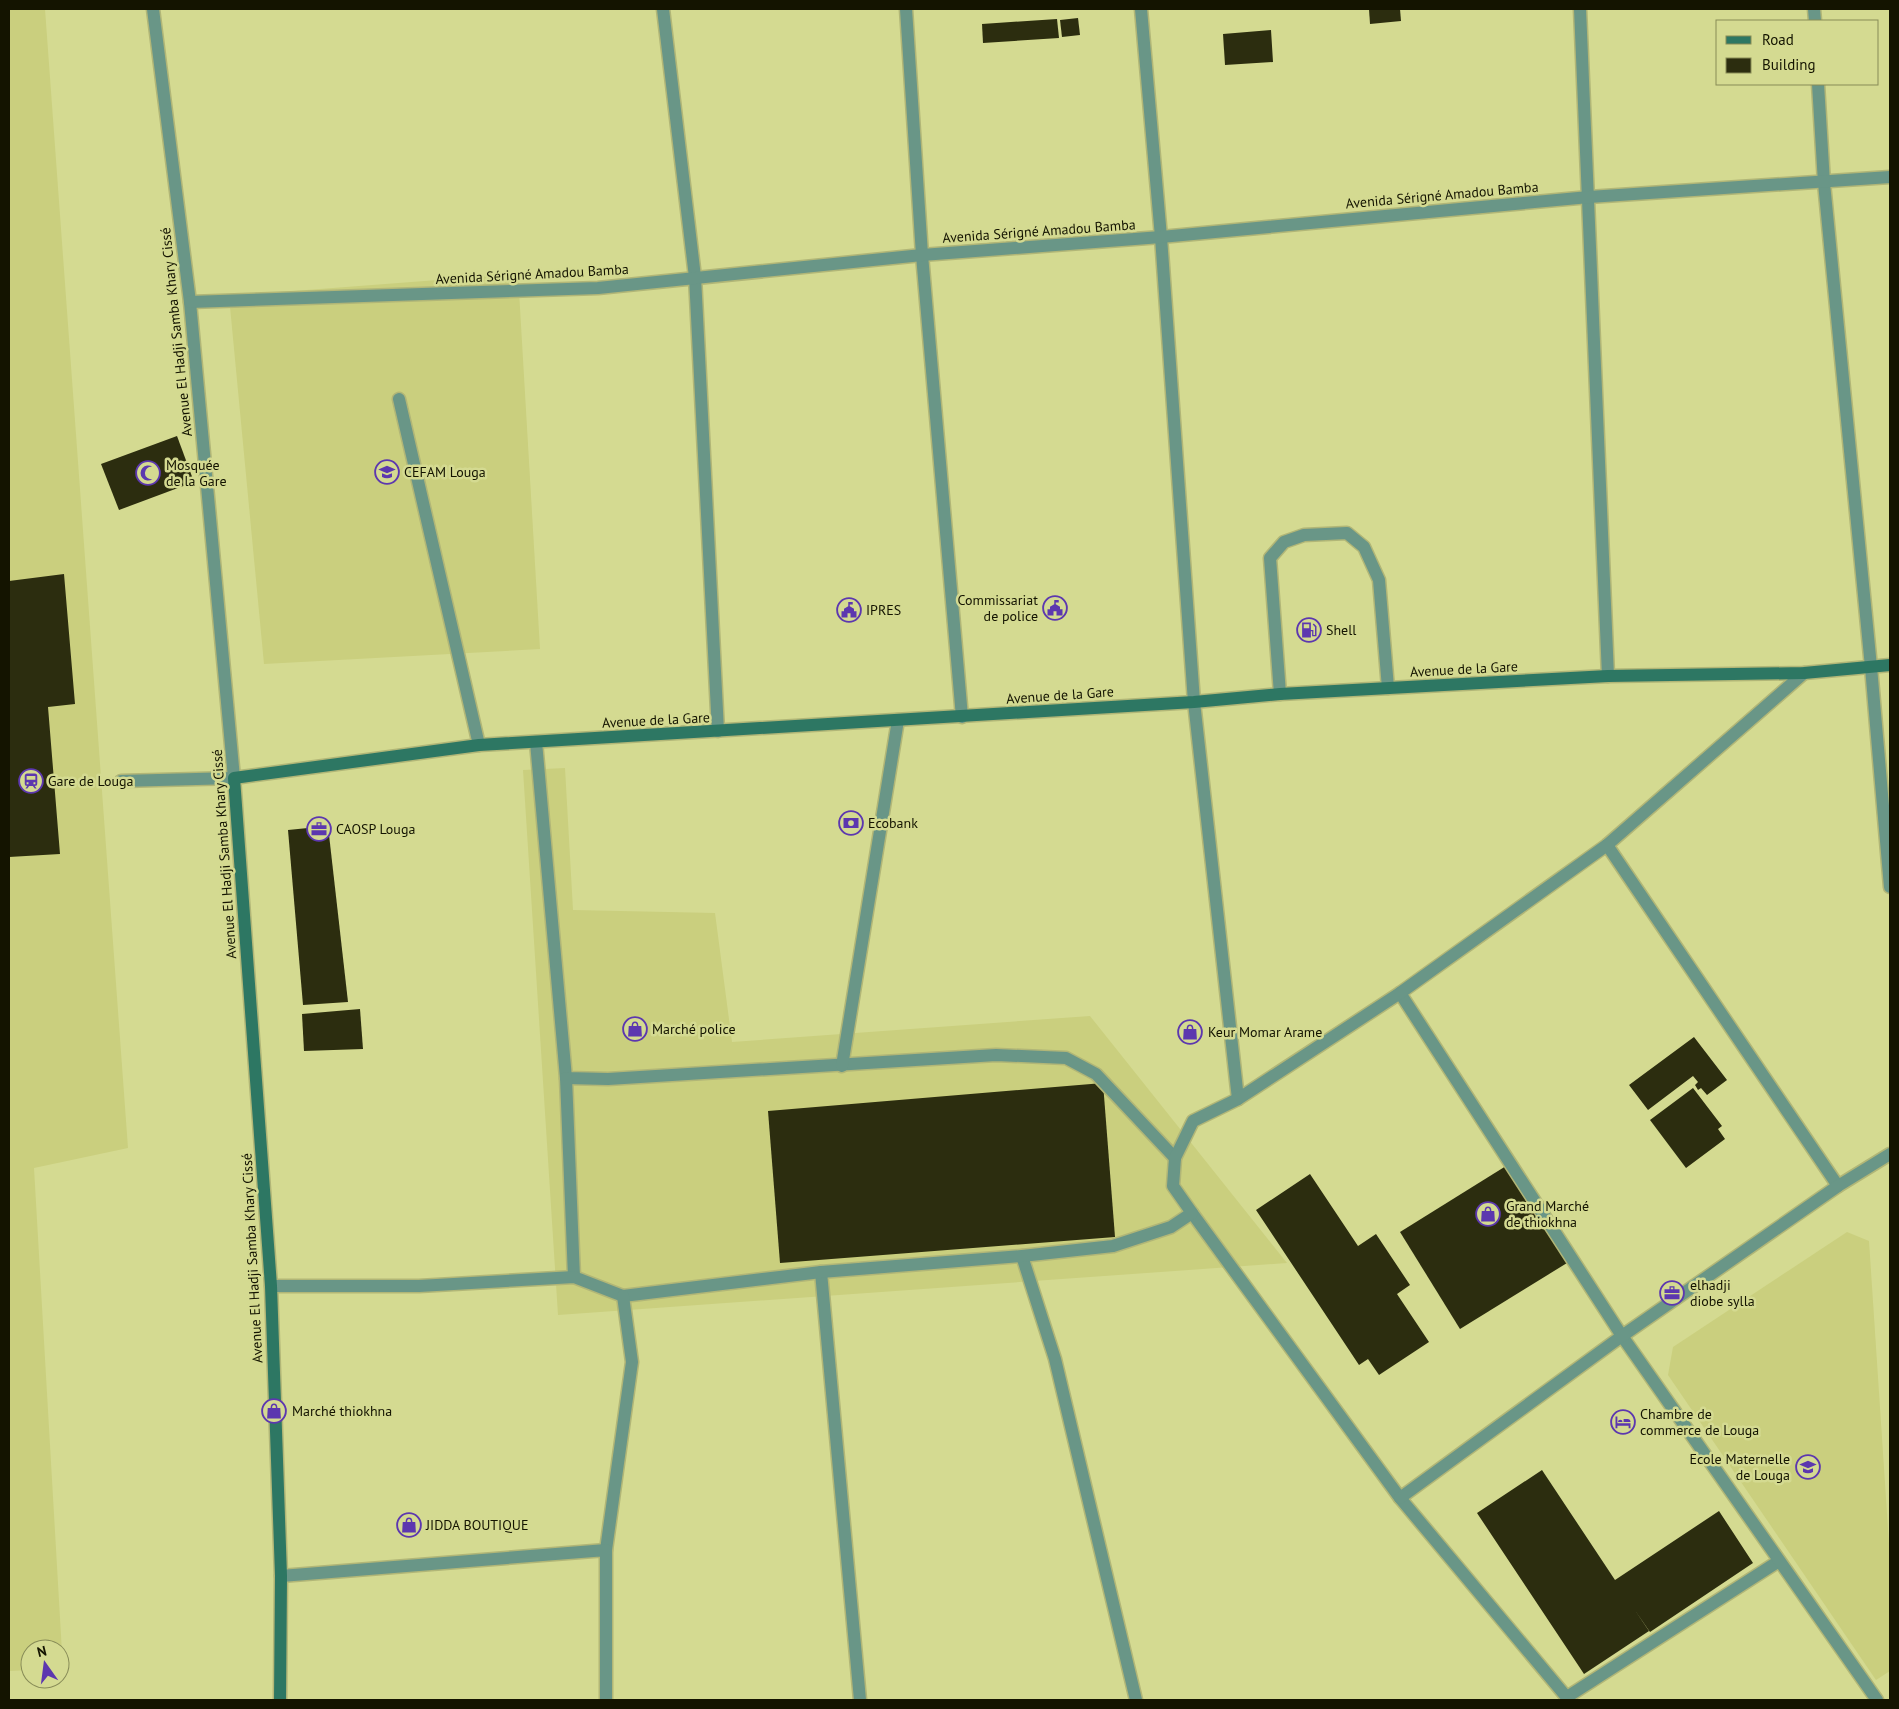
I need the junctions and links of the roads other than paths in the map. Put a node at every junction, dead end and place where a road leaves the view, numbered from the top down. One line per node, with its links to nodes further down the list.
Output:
1 (153, 9): 13 (street, Avenue El Hadji Samba Khary Cissé)
2 (662, 9): 12 (street)
3 (906, 9): 11 (street)
4 (1141, 9): 10 (street)
5 (1580, 9): 9 (street)
6 (1818, 85): 8 (street)
7 (1890, 177): 8 (street, Avenida Sérigné Amadou Bamba)
8 (1824, 183): 9 (street, Avenida Sérigné Amadou Bamba); 16 (street)
9 (1589, 197): 10 (street, Avenida Sérigné Amadou Bamba); 18 (street)
10 (1161, 237): 11 (street, Avenida Sérigné Amadou Bamba); 21 (street)
11 (922, 254): 12 (street, Avenida Sérigné Amadou Bamba); 22 (street)
12 (695, 277): 13 (street, Avenida Sérigné Amadou Bamba); 24 (street)
13 (190, 302): 27 (street, Avenue El Hadji Samba Khary Cissé)
14 (399, 399): 26 (street)
15 (1890, 666): 16 (street, Avenue de la Gare)
16 (1871, 667): 17 (street, Avenue de la Gare); 30 (street)
17 (1804, 673): 18 (street, Avenue de la Gare); 29 (street)
18 (1608, 676): 19 (street, Avenue de la Gare)
19 (1388, 688): 20 (street, Avenue de la Gare); 20 (street)
20 (1280, 694): 21 (street, Avenue de la Gare)
21 (1194, 702): 22 (street, Avenue de la Gare); 34 (street)
22 (962, 717): 23 (street, Avenue de la Gare)
23 (898, 720): 24 (street, Avenue de la Gare); 32 (street)
24 (718, 731): 25 (street, Avenue de la Gare)
25 (536, 742): 26 (street, Avenue de la Gare); 33 (street)
26 (479, 745): 27 (street, Avenue de la Gare)
27 (234, 778): 28 (street); 42 (street, Avenue El Hadji Samba Khary Cissé)
28 (121, 781)
29 (1607, 845): 31 (street); 37 (street)
30 (1890, 887)
31 (1400, 993): 34 (street); 44 (street)
32 (842, 1066): 33 (street); 36 (street)
33 (566, 1078): 41 (street)
34 (1238, 1099): 36 (street)
35 (1890, 1154): 37 (street)
36 (1175, 1158): 38 (street)
37 (1838, 1186): 44 (street)
38 (1192, 1214): 39 (street); 45 (street)
39 (1022, 1256): 40 (street); 53 (street)
40 (821, 1272): 43 (street); 52 (street)
41 (574, 1278): 42 (street); 43 (street)
42 (271, 1286): 48 (street, Avenue El Hadji Samba Khary Cissé)
43 (623, 1296): 46 (street)
44 (1622, 1336): 45 (street); 47 (street)
45 (1400, 1498): 49 (street)
46 (606, 1550): 48 (street); 51 (street)
47 (1779, 1561): 49 (street); 54 (street)
48 (280, 1576): 50 (street, Avenue El Hadji Samba Khary Cissé)
49 (1568, 1699)
50 (280, 1700)
51 (606, 1700)
52 (860, 1700)
53 (1136, 1700)
54 (1877, 1700)

